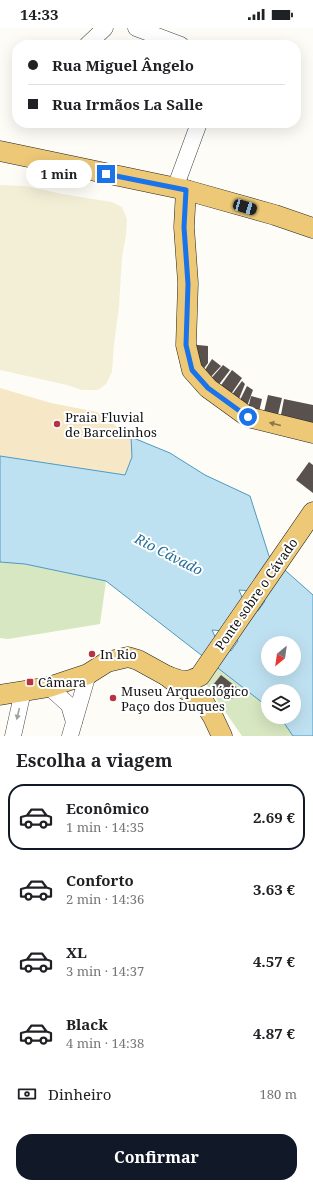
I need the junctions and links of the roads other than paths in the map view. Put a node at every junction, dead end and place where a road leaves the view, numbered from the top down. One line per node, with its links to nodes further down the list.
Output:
1 (105, 28): 3 (street)
2 (136, 28): 4 (street)
3 (92, 40)
4 (167, 40)
5 (198, 128): 7 (street)
6 (0, 151): 7 (main road)
7 (181, 189): 8 (main road); 9 (main road, one-way to 7)
8 (313, 228)
9 (313, 433)
10 (311, 514): 12 (main road, Ponte sobre o Cávado)
11 (88, 674): 13 (main road); 14 (main road); 18 (street)
12 (201, 674): 13 (main road); 17 (main road)
13 (167, 676): 17 (main road)
14 (49, 687): 15 (main road); 18 (street)
15 (23, 691): 16 (main road); 19 (street, one-way to 19)
16 (0, 695)
17 (203, 701): 20 (main road)
18 (72, 729)
19 (13, 736)
20 (222, 736)

